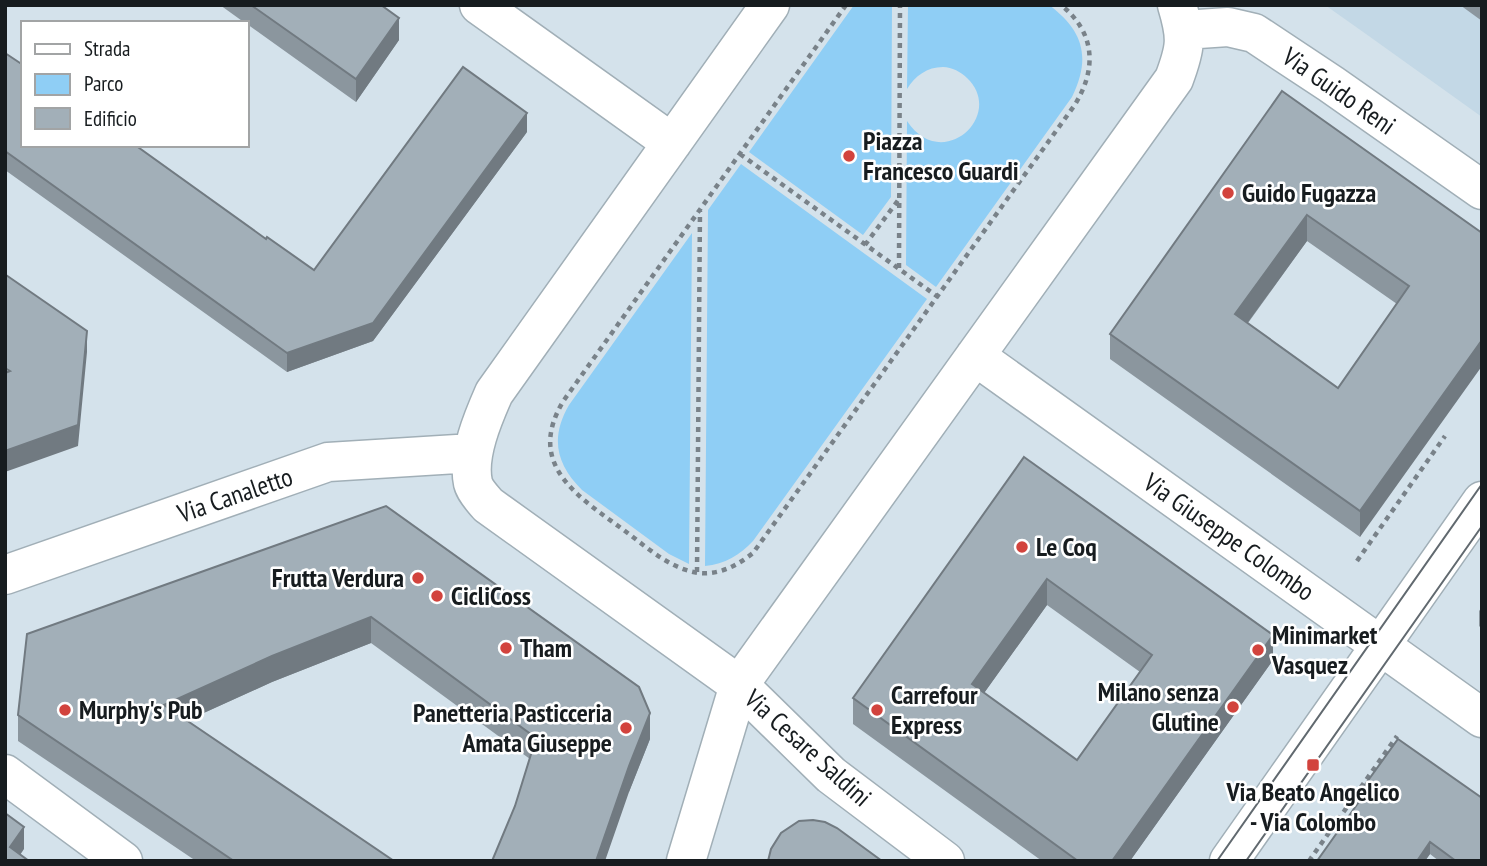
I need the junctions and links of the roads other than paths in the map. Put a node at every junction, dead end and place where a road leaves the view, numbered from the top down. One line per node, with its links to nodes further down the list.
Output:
1 (479, 5): 4 (street)
2 (770, 5): 4 (street)
3 (1181, 18): 5 (street, Via Guido Reni); 6 (street)
4 (672, 143): 7 (street)
5 (1482, 190)
6 (975, 356): 10 (street, Via Giuseppe Colombo); 11 (street)
7 (472, 453): 9 (street, Via Canaletto); 11 (street)
8 (1482, 501): 10 (street)
9 (5, 575)
10 (1381, 645): 12 (street, Via Giuseppe Colombo); 17 (street)
11 (739, 685): 15 (street); 16 (street, Via Cesare Saldini)
12 (1482, 718)
13 (5, 774): 14 (street)
14 (123, 861)
15 (686, 861)
16 (944, 861)
17 (1229, 861)

